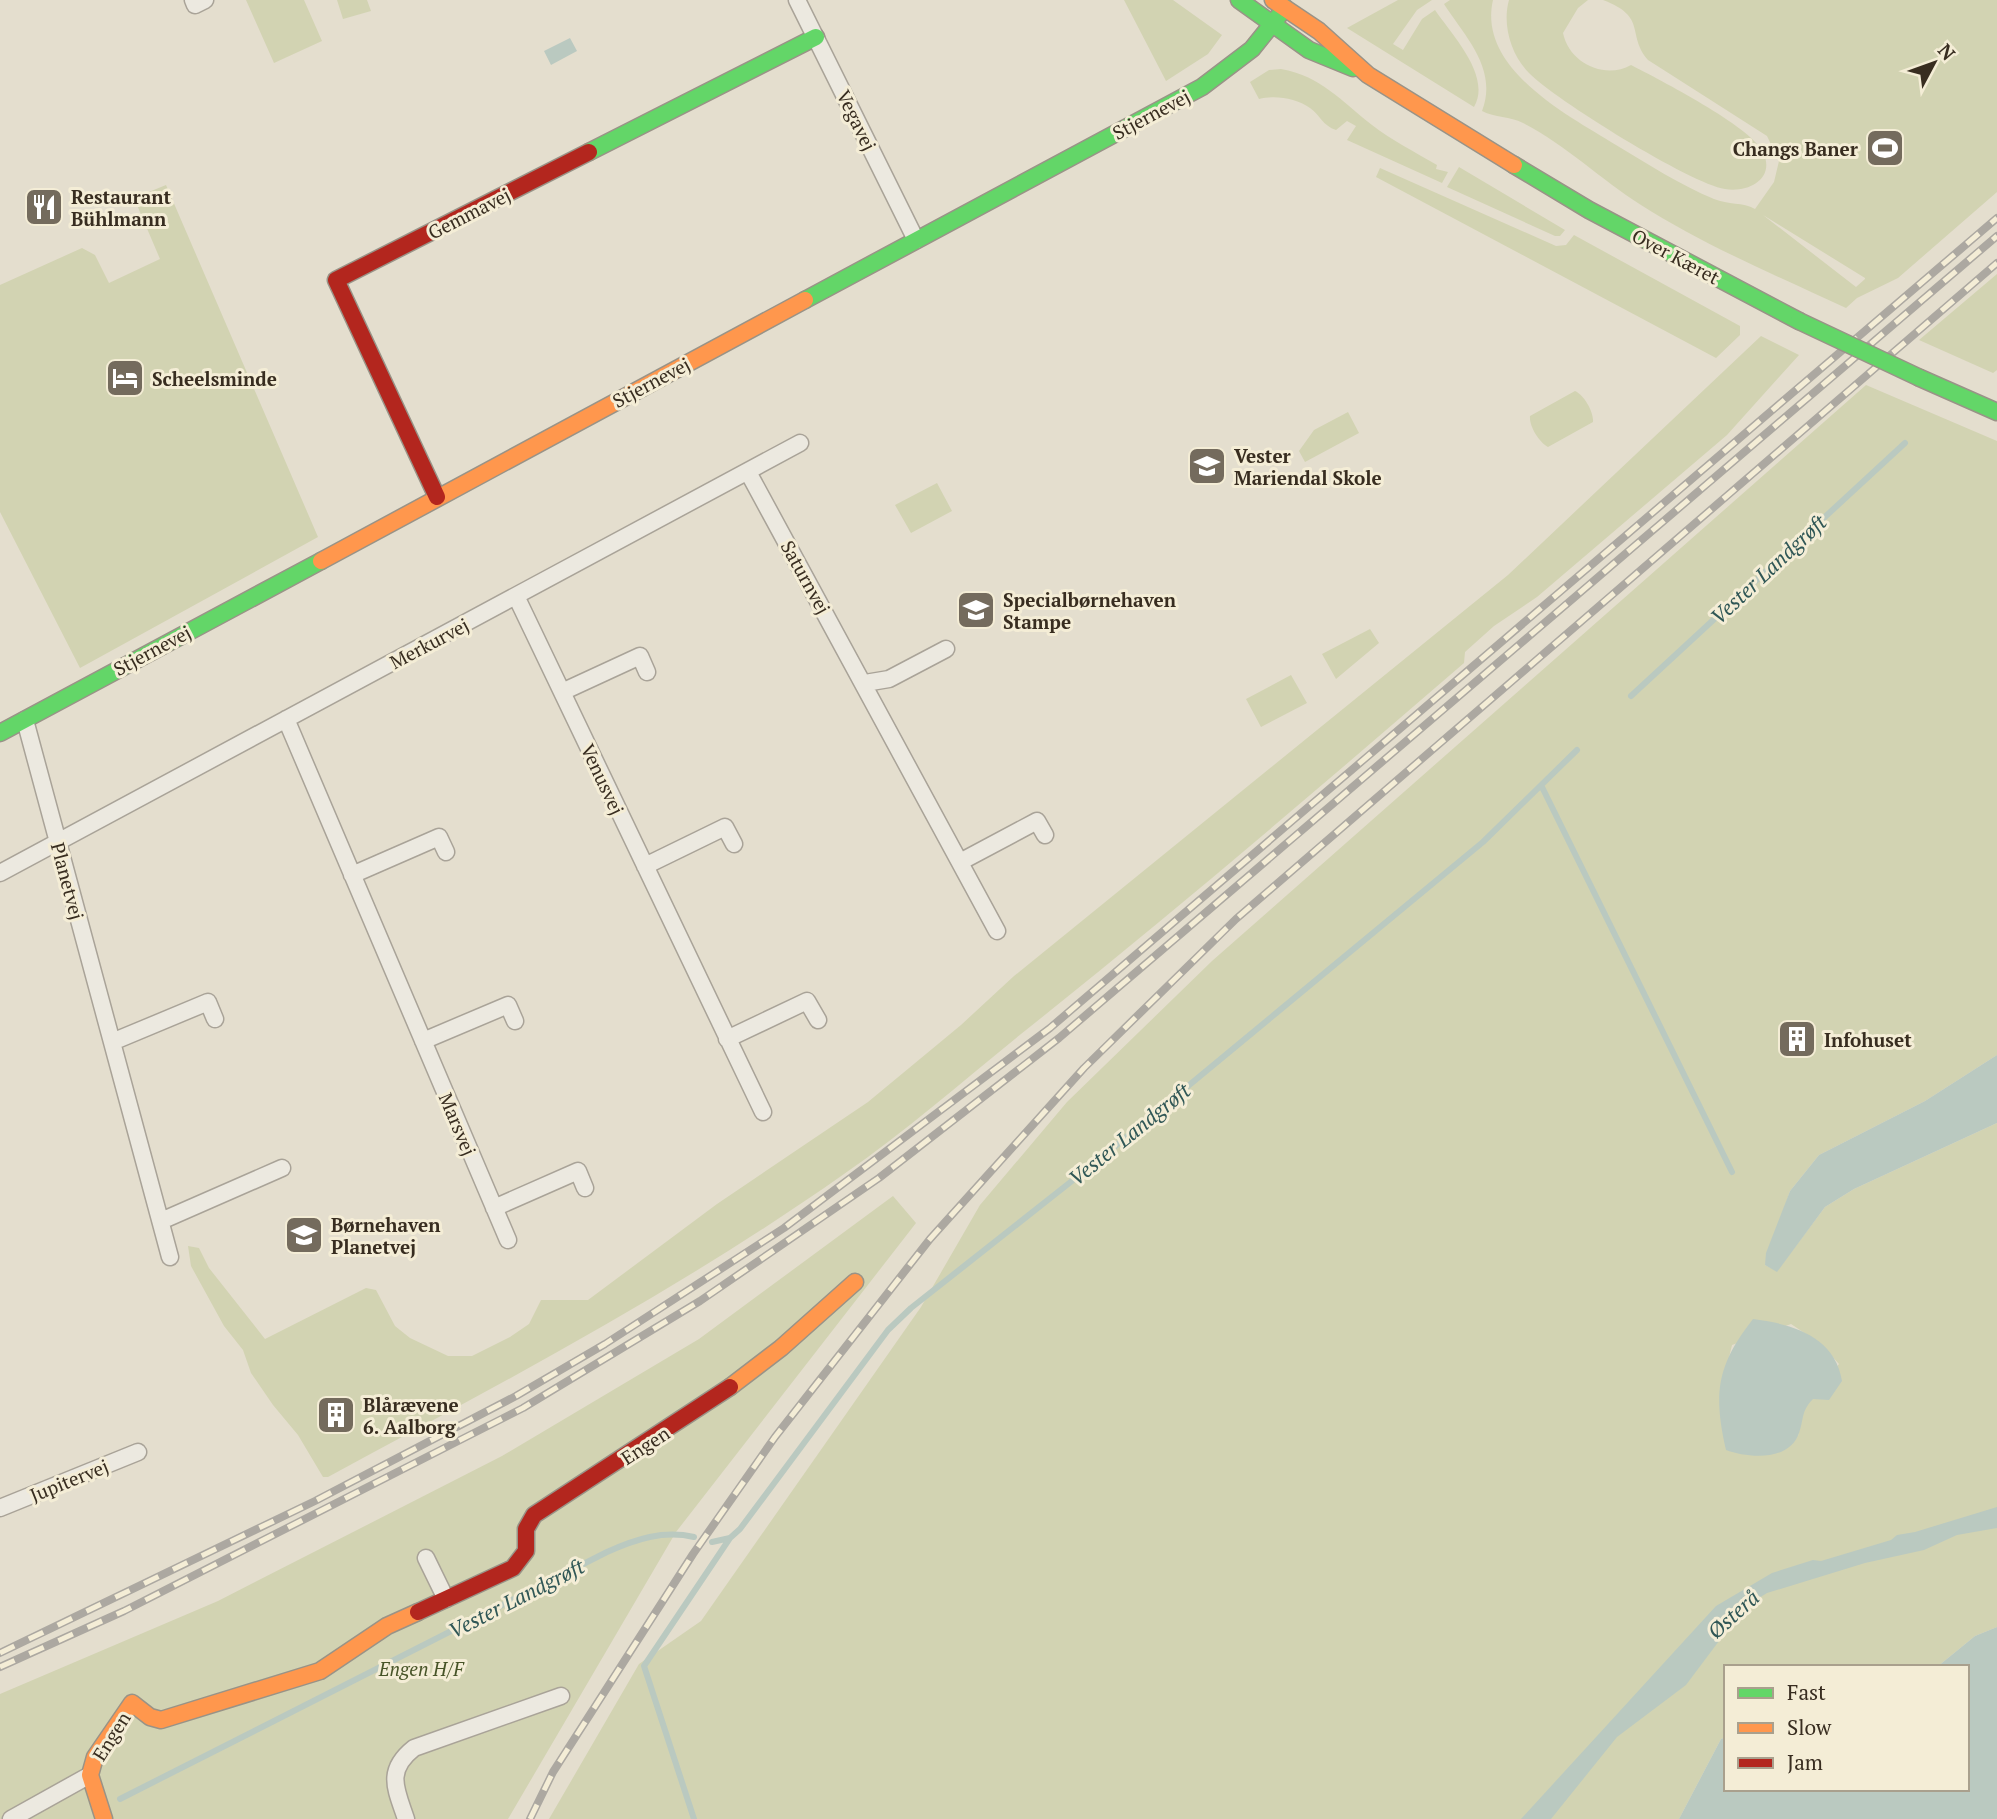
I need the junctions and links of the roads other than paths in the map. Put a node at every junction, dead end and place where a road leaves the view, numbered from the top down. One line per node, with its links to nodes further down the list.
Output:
1 (193, 0): 2 (street)
2 (205, 0)
3 (797, 0): 7 (street, Vegavej)
4 (1239, 0): 6 (street, Over Kæret)
5 (1279, 4): 6 (street, Stjernevej); 8 (street, Over Kæret)
6 (1273, 24): 8 (street, Over Kæret); 9 (street, Stjernevej)
7 (816, 37): 9 (street, Vegavej); 13 (street, Gemmavej)
8 (1368, 75): 10 (street, Over Kæret, bridge)
9 (916, 240): 13 (street, Stjernevej)
10 (1997, 412)
11 (800, 443): 12 (street, Merkurvej)
12 (748, 472): 14 (street, Merkurvej); 17 (street, Saturnvej)
13 (437, 498): 20 (street, Stjernevej)
14 (516, 596): 18 (street, Venusvej); 19 (street, Merkurvej)
15 (946, 649): 17 (street)
16 (647, 672): 18 (street)
17 (865, 683): 26 (street, Saturnvej)
18 (562, 692): 27 (street, Venusvej)
19 (286, 719): 23 (street, Merkurvej); 29 (street, Marsvej)
20 (24, 720): 21 (street, Stjernevej); 23 (street, Planetvej)
21 (0, 733)
22 (1045, 835): 26 (street)
23 (58, 843): 28 (street); 36 (street, Planetvej)
24 (734, 845): 27 (street)
25 (446, 852): 29 (street)
26 (960, 862): 30 (street, Saturnvej)
27 (645, 866): 34 (street, Venusvej)
28 (0, 873)
29 (352, 874): 35 (street, Marsvej)
30 (997, 931)
31 (215, 1019): 36 (street)
32 (818, 1020): 34 (street)
33 (514, 1021): 35 (street)
34 (727, 1039): 37 (street, Venusvej)
35 (423, 1041): 40 (street, Marsvej)
36 (112, 1042): 41 (street, Planetvej)
37 (763, 1112)
38 (282, 1168): 41 (street)
39 (585, 1188): 40 (street)
40 (494, 1208): 42 (street, Marsvej)
41 (161, 1221): 43 (street, Planetvej)
42 (508, 1240)
43 (170, 1257)
44 (855, 1282): 48 (street, Engen)
45 (138, 1452): 46 (street, Jupitervej)
46 (0, 1508)
47 (426, 1558): 48 (street)
48 (446, 1599): 50 (street, Engen)
49 (561, 1696): 53 (street)
50 (90, 1775): 51 (street); 52 (street, Engen)
51 (11, 1819)
52 (104, 1819)
53 (406, 1819)

